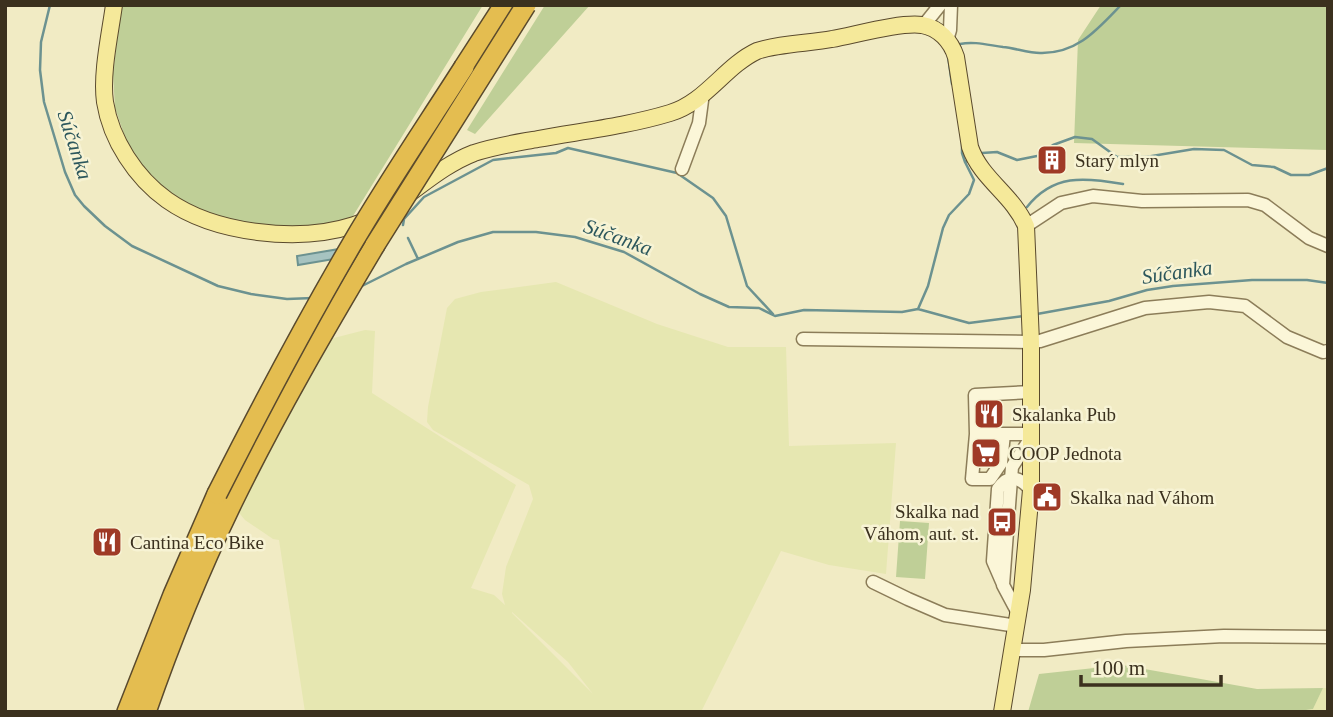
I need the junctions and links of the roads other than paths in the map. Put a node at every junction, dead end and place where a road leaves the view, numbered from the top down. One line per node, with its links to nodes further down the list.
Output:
1 (114, 5): 8 (main road)
2 (504, 5): 21 (highway, bridge)
3 (526, 5): 21 (highway, bridge)
4 (940, 5): 6 (street)
5 (951, 5): 7 (street)
6 (924, 25): 7 (main road); 8 (main road)
7 (947, 40): 10 (main road)
8 (703, 93): 9 (street)
9 (682, 169)
10 (1026, 226): 11 (street); 13 (main road)
11 (1328, 246)
12 (803, 339): 13 (street)
13 (1031, 342): 14 (street); 15 (main road)
14 (1328, 351)
15 (1032, 392): 16 (street); 18 (main road)
16 (976, 434): 17 (street); 17 (street)
17 (1004, 434): 18 (street)
18 (1032, 435): 19 (street); 20 (main road)
19 (1011, 479): 20 (street); 23 (street)
20 (1031, 490): 23 (main road)
21 (225, 498): 26 (highway); 27 (highway)
22 (873, 582): 23 (street)
23 (1018, 620): 25 (main road)
24 (1328, 637): 25 (street)
25 (1013, 650): 28 (main road)
26 (127, 712)
27 (146, 712)
28 (1002, 712)

